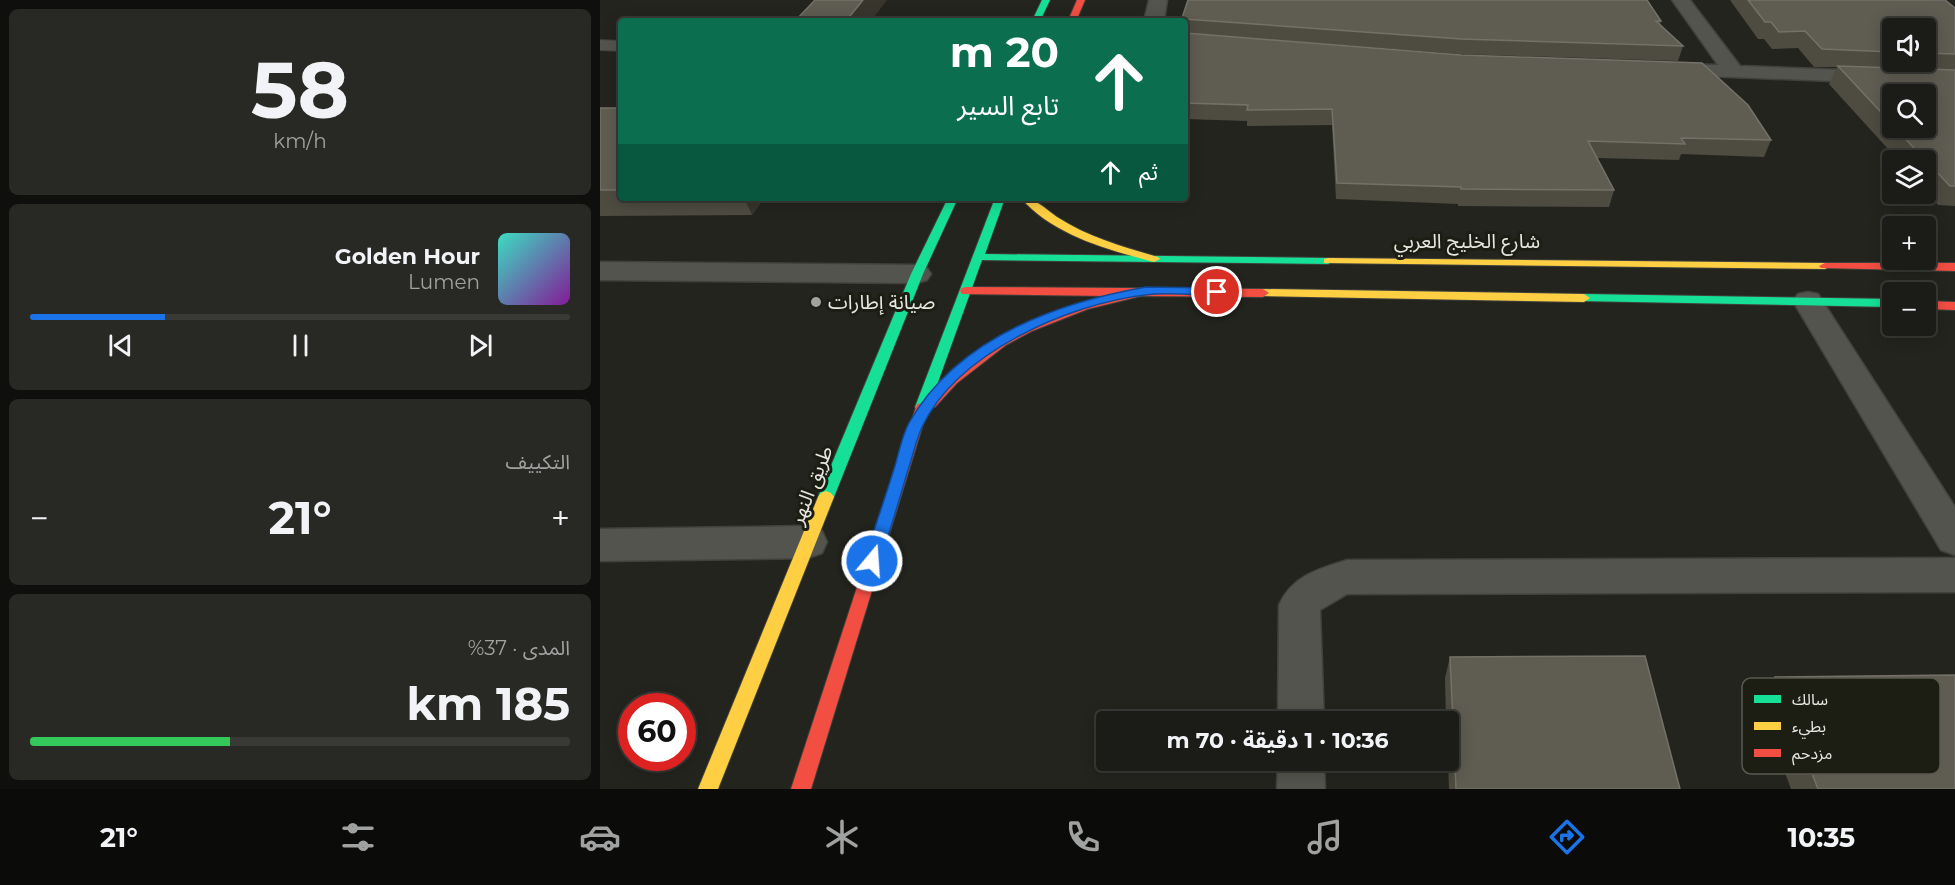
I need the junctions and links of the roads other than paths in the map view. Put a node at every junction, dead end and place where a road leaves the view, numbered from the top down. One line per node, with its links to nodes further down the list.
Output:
1 (1046, 0): 5 (main road)
2 (1081, 0): 6 (main road)
3 (1158, 0): 7 (street)
4 (1681, 0): 11 (street)
5 (1037, 18)
6 (1073, 18)
7 (1155, 18)
8 (600, 45): 9 (lane)
9 (618, 46)
10 (1650, 69): 11 (street)
11 (1734, 73): 12 (street)
12 (1955, 80)
13 (952, 201): 20 (main road, طريق النهر)
14 (999, 201): 16 (main road)
15 (1029, 201): 17 (main road)
16 (978, 257): 17 (main road, شارع الخليج العربي); 21 (main road)
17 (1154, 259): 18 (main road, شارع الخليج العربي)
18 (1955, 267)
19 (600, 272): 20 (street)
20 (917, 274): 29 (main road, طريق النهر)
21 (966, 291): 22 (main road); 27 (main road)
22 (1146, 291): 23 (main road); 27 (main road)
23 (1809, 301): 24 (main road); 28 (street)
24 (1882, 303)
25 (1936, 305): 26 (main road)
26 (1955, 306)
27 (915, 425): 35 (main road)
28 (1955, 539)
29 (808, 542): 30 (street); 34 (main road, طريق النهر)
30 (600, 545)
31 (1955, 575): 32 (street)
32 (1301, 711)
33 (1301, 771): 36 (street)
34 (708, 789)
35 (801, 789)
36 (1301, 789)

